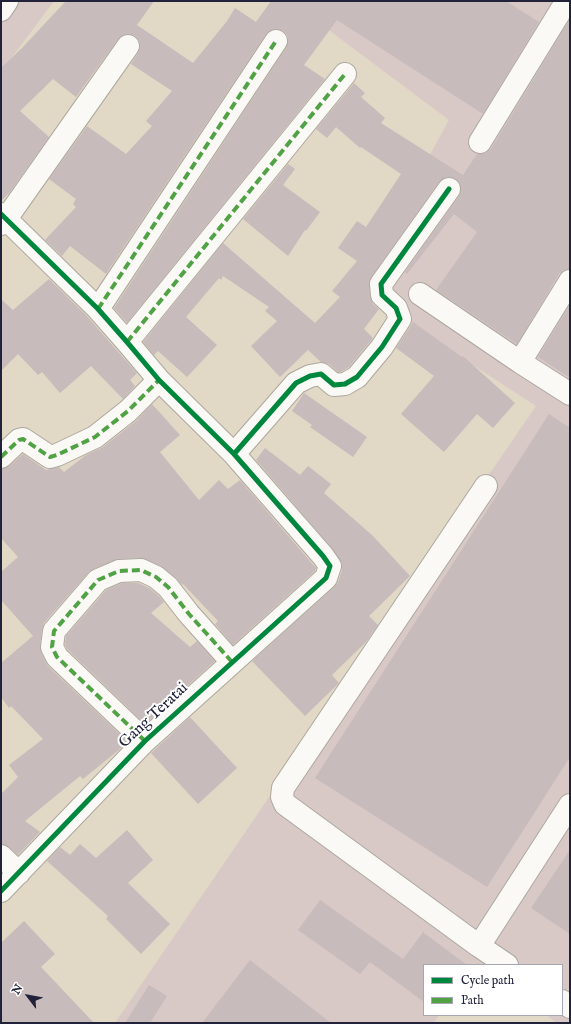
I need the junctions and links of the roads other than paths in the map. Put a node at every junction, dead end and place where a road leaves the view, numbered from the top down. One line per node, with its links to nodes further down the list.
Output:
1 (7, 1): 3 (street)
2 (562, 7): 7 (street)
3 (1, 10)
4 (276, 41): 12 (street)
5 (128, 46): 9 (street)
6 (344, 74): 13 (street)
7 (480, 142)
8 (449, 189): 17 (street)
9 (3, 219): 12 (street)
10 (570, 281): 14 (street)
11 (420, 294): 14 (street)
12 (98, 309): 13 (street)
13 (127, 342): 15 (street)
14 (520, 362): 16 (street)
15 (158, 380): 17 (street); 18 (street)
16 (570, 394)
17 (234, 454): 20 (street, Gang Teratai)
18 (1, 457)
19 (486, 486): 26 (street)
20 (232, 662): 21 (street, Gang Teratai); 21 (street)
21 (145, 741): 24 (street, Gang Teratai)
22 (570, 805): 26 (street)
23 (1, 856): 24 (street)
24 (19, 873): 25 (street, Gang Teratai)
25 (1, 891)
26 (479, 946): 27 (street)
27 (506, 964)

